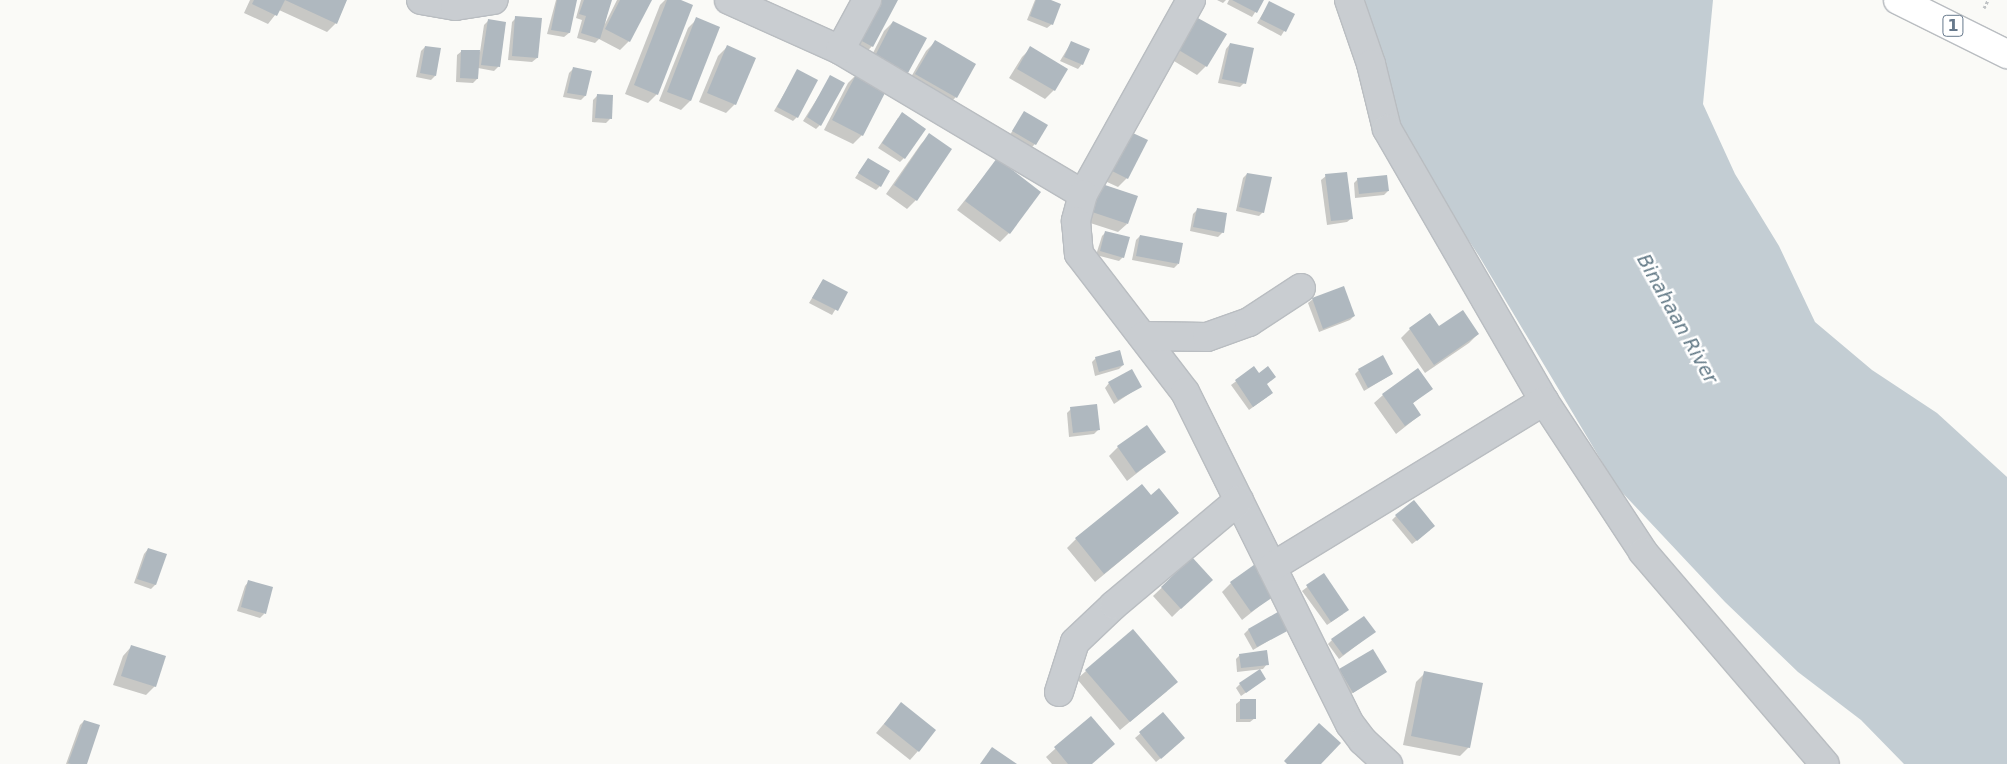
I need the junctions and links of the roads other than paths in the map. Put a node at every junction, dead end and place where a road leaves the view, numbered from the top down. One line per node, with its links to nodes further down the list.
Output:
1 (421, 0): 2 (street)
2 (494, 0)
3 (729, 0): 8 (street)
4 (867, 0): 8 (street)
5 (1191, 0): 10 (street)
6 (1349, 0): 13 (street)
7 (1898, 0): 9 (highway, 1)
8 (840, 50): 10 (street)
9 (2007, 54)
10 (1083, 194): 12 (street)
11 (1301, 288): 12 (street)
12 (1143, 336): 14 (street)
13 (1544, 401): 15 (street); 18 (street)
14 (1239, 500): 15 (street); 16 (street)
15 (1272, 567): 17 (street)
16 (1059, 692)
17 (1388, 764)
18 (1825, 764)

